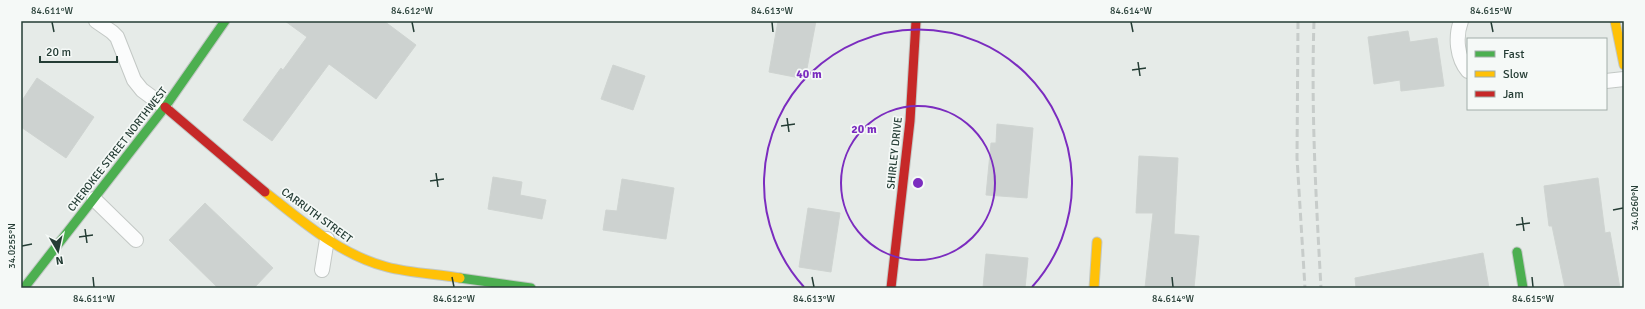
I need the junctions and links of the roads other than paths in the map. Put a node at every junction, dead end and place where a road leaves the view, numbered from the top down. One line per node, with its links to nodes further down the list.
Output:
1 (96, 21): 10 (lane)
2 (225, 21): 10 (street, CHEROKEE STREET NORTHWEST)
3 (916, 21): 19 (street, SHIRLEY DRIVE)
4 (1461, 21): 7 (lane)
5 (1615, 21): 6 (street)
6 (1624, 65)
7 (1467, 70)
8 (1624, 79): 9 (lane)
9 (1607, 82)
10 (165, 107): 11 (street, CHEROKEE STREET NORTHWEST); 12 (street, CARRUTH STREET)
11 (94, 199): 13 (lane); 17 (street, CHEROKEE STREET NORTHWEST)
12 (327, 239): 16 (lane); 18 (street, CARRUTH STREET)
13 (136, 240)
14 (1097, 242): 20 (street)
15 (1517, 252): 21 (street)
16 (322, 270)
17 (24, 288)
18 (531, 288)
19 (891, 288)
20 (1094, 288)
21 (1523, 288)

